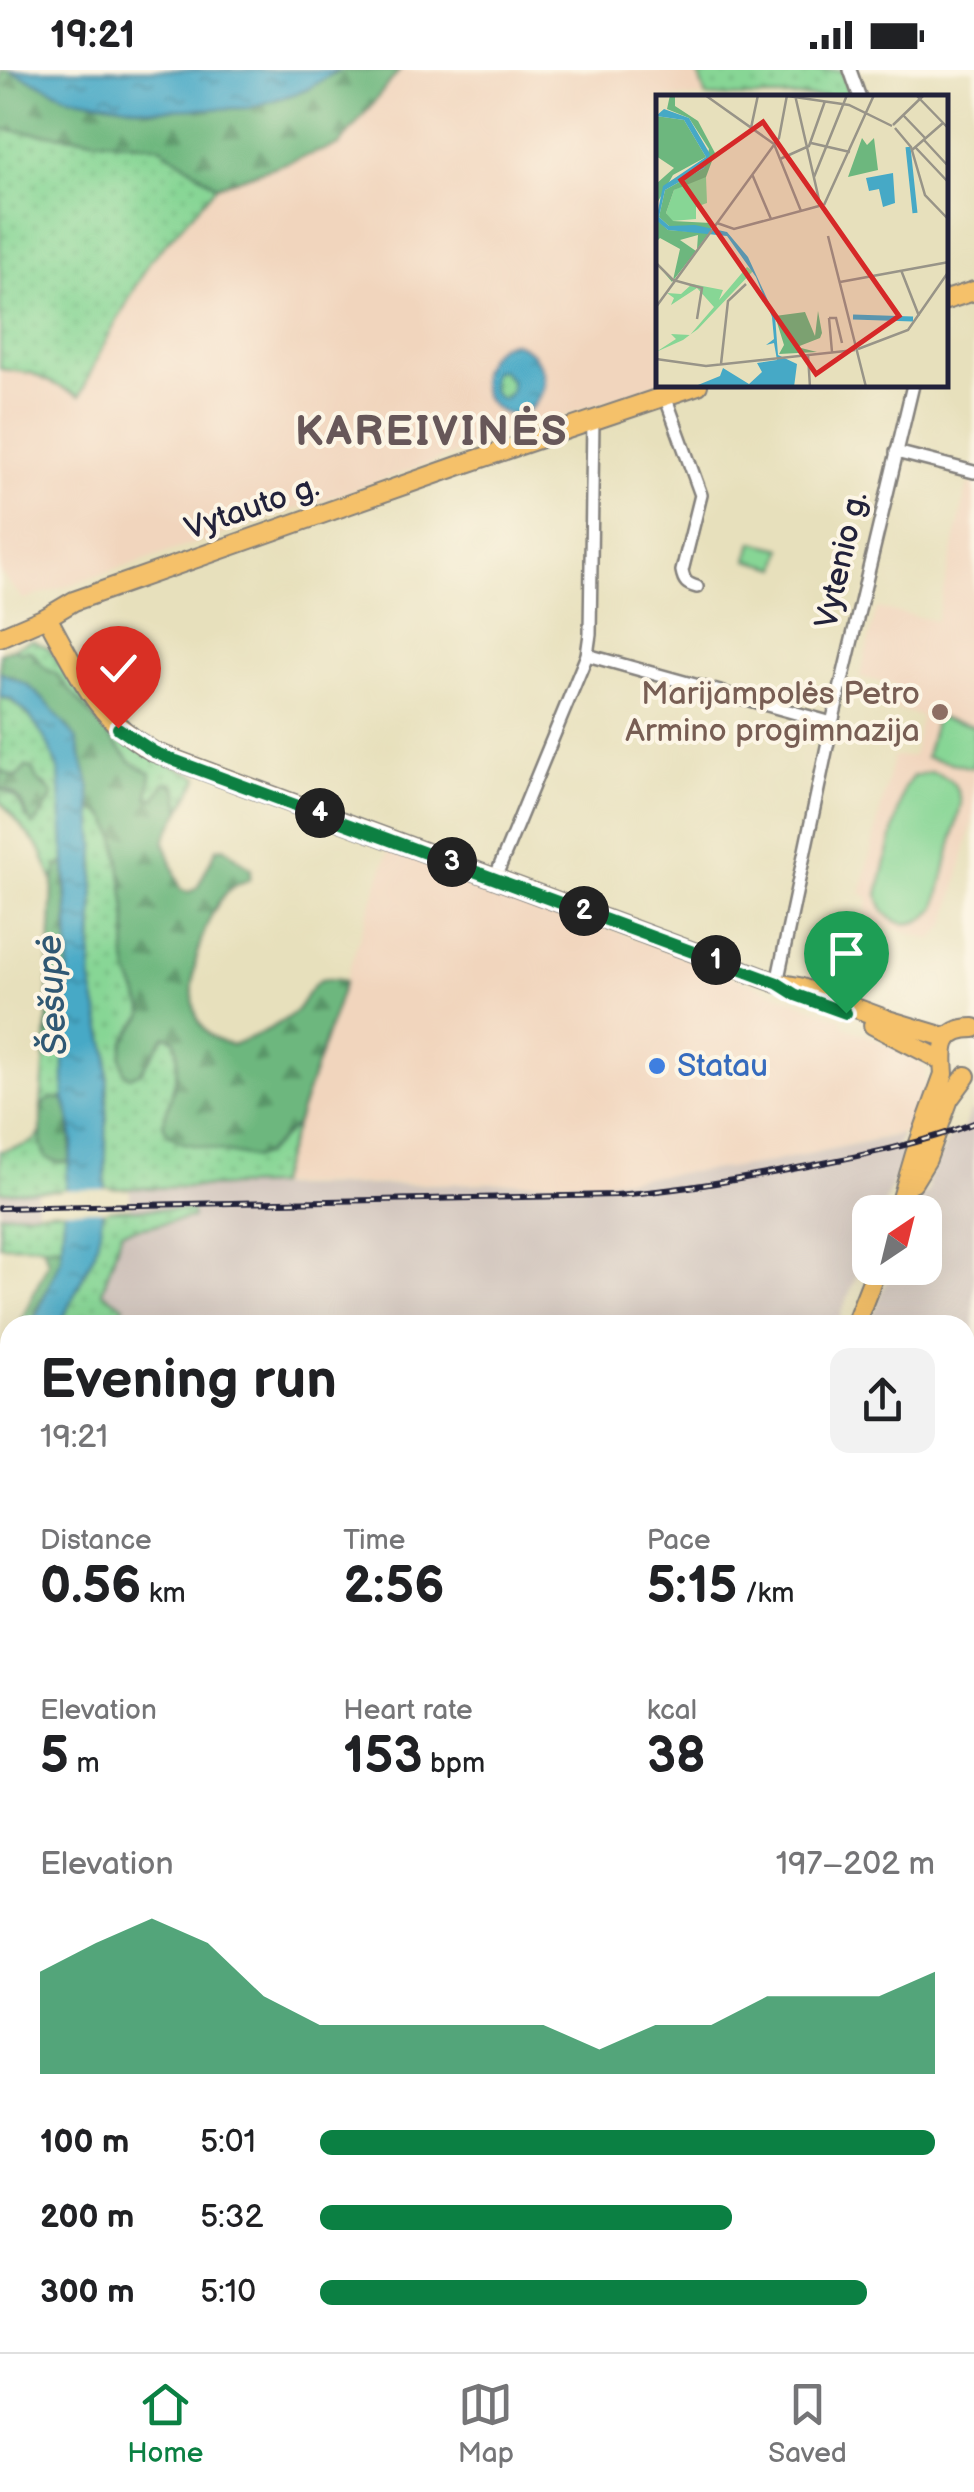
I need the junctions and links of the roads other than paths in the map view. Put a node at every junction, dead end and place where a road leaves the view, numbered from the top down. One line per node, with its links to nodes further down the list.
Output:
1 (850, 70): 2 (street)
2 (859, 95)
3 (974, 291): 4 (main road)
4 (949, 299)
5 (689, 388): 7 (main road, Vytauto g.)
6 (912, 388): 9 (street, Vytenio g.)
7 (665, 396): 8 (main road, Vytauto g.); 11 (street)
8 (593, 420): 12 (main road, Vytauto g.); 14 (street)
9 (896, 452): 10 (street); 15 (street, Vytenio g.)
10 (974, 472)
11 (697, 587)
12 (48, 616): 13 (main road, Vytauto g.); 16 (main road)
13 (4, 636)
14 (588, 654): 15 (street); 16 (street)
15 (832, 723): 17 (street, Vytenio g.)
16 (496, 878): 17 (main road)
17 (777, 983): 18 (main road); 18 (main road)
18 (962, 1051): 19 (main road); 19 (main road)
19 (939, 1112): 20 (main road)
20 (907, 1195)
21 (870, 1285): 22 (main road)
22 (859, 1315)

